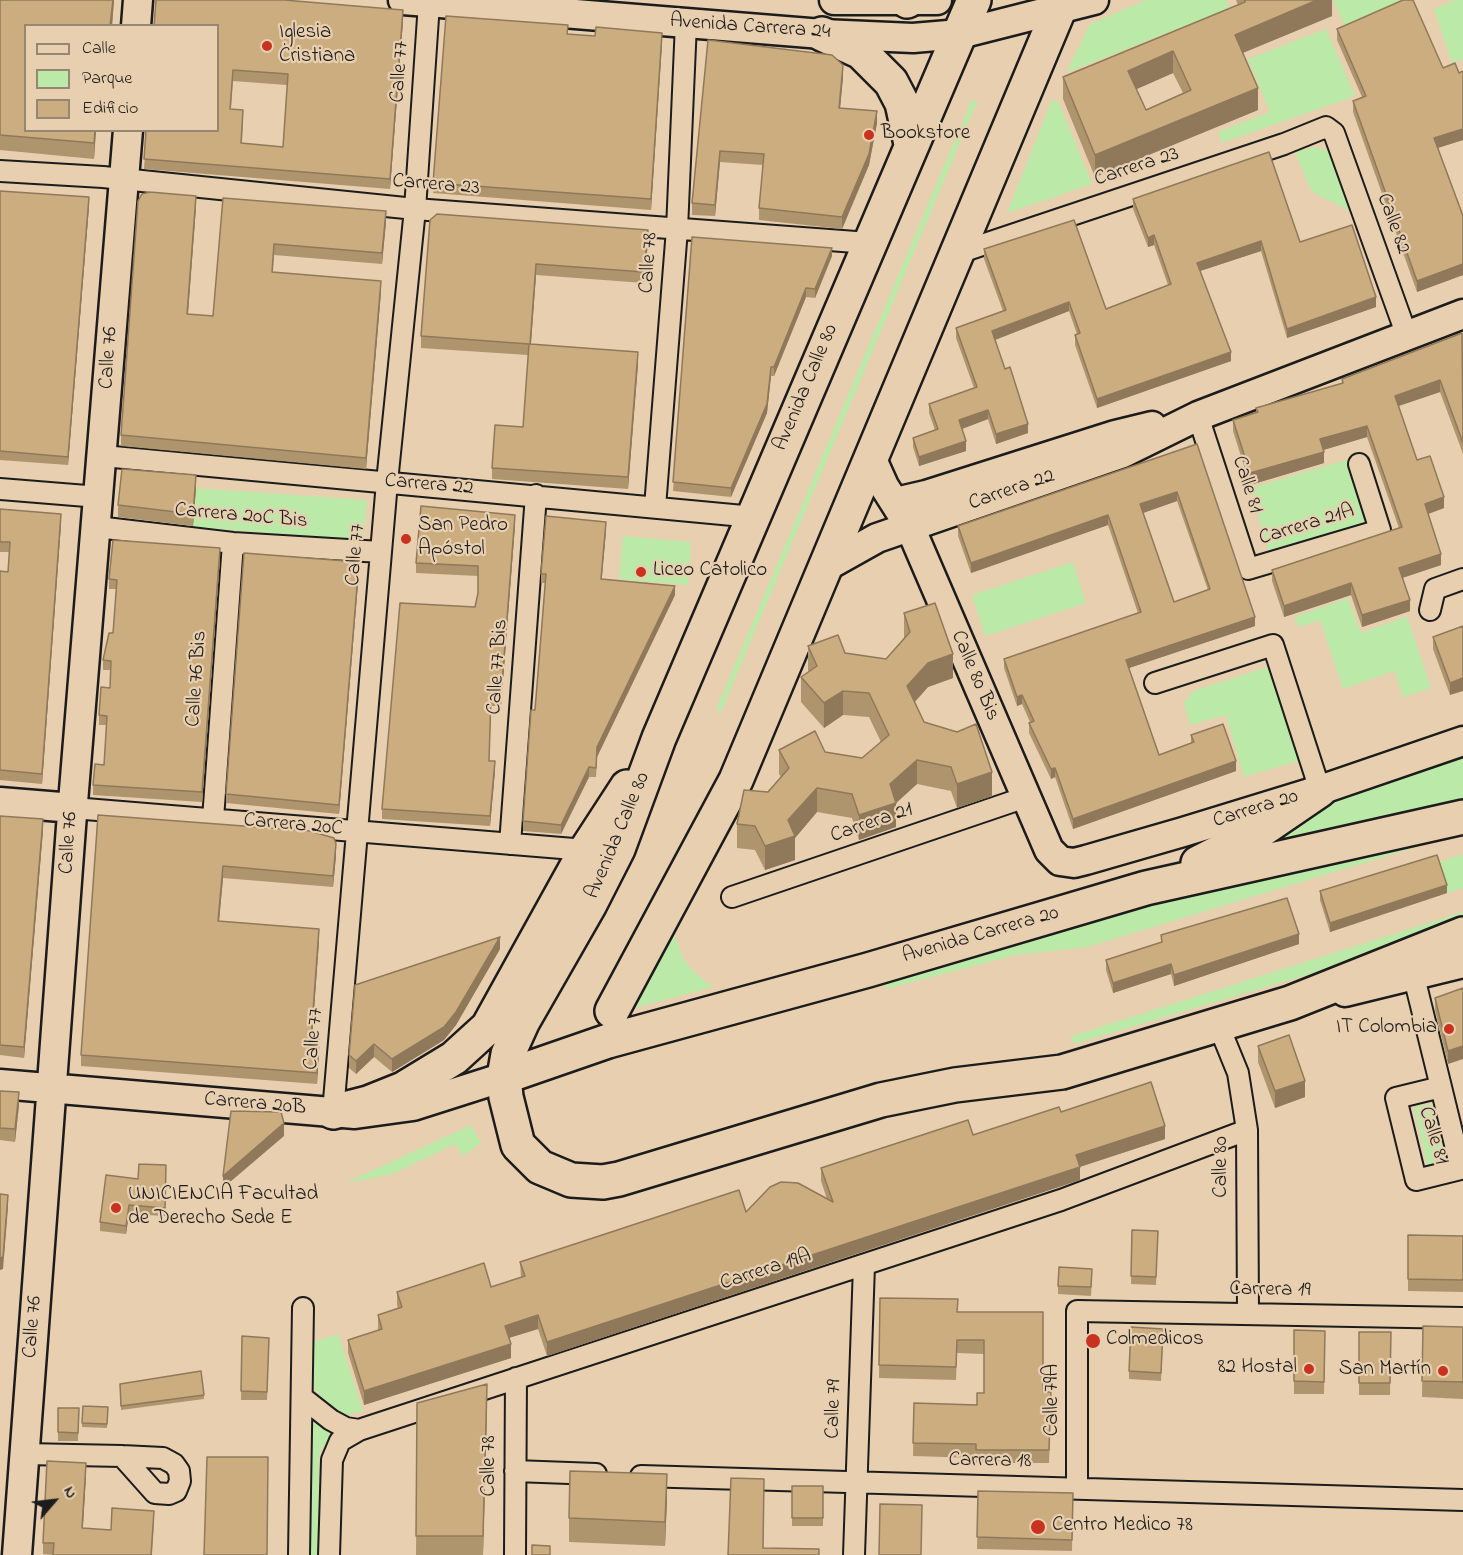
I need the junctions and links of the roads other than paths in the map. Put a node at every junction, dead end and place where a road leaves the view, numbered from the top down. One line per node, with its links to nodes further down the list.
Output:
1 (138, 0): 9 (main road)
2 (834, 0): 3 (main road, Avenida Carrera 24)
3 (918, 0)
4 (974, 0): 11 (highway, Avenida Calle 80)
5 (1094, 0): 7 (main road, Avenida Carrera 24)
6 (416, 1): 8 (main road, Avenida Carrera 24); 17 (street, Calle 77)
7 (1060, 5): 11 (main road, Avenida Carrera 24); 20 (highway)
8 (686, 23): 10 (main road, Avenida Carrera 24); 18 (street, Calle 78)
9 (136, 24)
10 (822, 34): 11 (main road, Avenida Carrera 24); 14 (highway)
11 (960, 34): 14 (highway, Avenida Calle 80)
12 (1330, 129): 20 (street, Carrera 23); 22 (street, Calle 82)
13 (128, 132): 16 (main road, Calle 76)
14 (911, 144): 19 (highway, Avenida Calle 80)
15 (0, 171): 16 (street, Carrera 23)
16 (124, 180): 17 (street, Carrera 23); 24 (main road, Calle 76)
17 (416, 209): 18 (street, Carrera 23); 27 (street, Calle 77)
18 (677, 229): 19 (street, Carrera 23); 31 (street, Calle 78)
19 (869, 243): 33 (highway, Avenida Calle 80)
20 (958, 253): 25 (highway)
21 (1463, 314): 22 (main road, Carrera 22)
22 (1407, 336): 23 (main road, Carrera 22)
23 (1198, 416): 32 (main road, Carrera 22); 38 (street, Calle 81)
24 (103, 456): 27 (street, Carrera 22); 30 (main road, Calle 76)
25 (871, 457): 32 (main road); 37 (highway)
26 (1359, 464): 38 (street, Carrera 21A)
27 (387, 482): 29 (street, Carrera 22); 36 (street, Calle 77)
28 (0, 489): 30 (street)
29 (536, 495): 31 (street, Carrera 22); 51 (street, Calle 77 Bis)
30 (99, 497): 34 (main road, Calle 76)
31 (655, 507): 33 (street, Carrera 22)
32 (903, 514): 37 (main road, Carrera 22); 45 (main road, Calle 80 Bis)
33 (754, 517): 42 (highway, Avenida Calle 80)
34 (97, 527): 35 (street, Carrera 20C Bis); 47 (main road, Calle 76)
35 (233, 543): 36 (street, Carrera 20C Bis); 49 (street, Calle 76 Bis)
36 (381, 552): 50 (street, Calle 77)
37 (827, 566): 60 (highway)
38 (1248, 569)
39 (1463, 579): 40 (street)
40 (1430, 610)
41 (1155, 683): 44 (street)
42 (659, 738): 52 (highway); 62 (highway, Avenida Calle 80)
43 (1463, 741): 44 (main road, Carrera 20)
44 (1320, 790): 53 (main road, Carrera 20); 54 (highway)
45 (1026, 797): 53 (main road, Calle 80 Bis); 55 (street, Carrera 21)
46 (0, 802): 47 (main road, Carrera 20C)
47 (73, 808): 49 (street, Carrera 20C); 65 (main road, Calle 76)
48 (1463, 817): 54 (highway, Avenida Carrera 20)
49 (213, 819): 50 (street, Carrera 20C)
50 (357, 831): 51 (street, Carrera 20C); 66 (street, Calle 77)
51 (510, 844): 52 (street, Carrera 20C)
52 (586, 850): 66 (highway)
53 (1049, 850)
54 (1146, 888): 62 (highway, Avenida Carrera 20)
55 (732, 897)
56 (1463, 934): 59 (highway)
57 (1463, 963): 58 (main road)
58 (1414, 977): 59 (main road); 64 (street, Calle 81)
59 (1290, 1004): 61 (highway)
60 (612, 1011)
61 (1218, 1024): 62 (highway, Avenida Calle 80); 67 (street, Calle 80)
62 (504, 1077): 66 (main road, Carrera 20B)
63 (0, 1084): 65 (main road, Carrera 20B)
64 (1441, 1087): 64 (street, Calle 81)
65 (53, 1088): 66 (main road, Carrera 20B); 76 (main road, Calle 76)
66 (333, 1112)
67 (1247, 1130): 68 (street, Carrera 19A); 71 (street, Calle 80)
68 (864, 1265): 73 (street, Carrera 19A); 79 (street, Calle 79)
69 (303, 1308): 74 (street)
70 (1077, 1311): 71 (street, Carrera 19); 80 (street, Calle 79A)
71 (1248, 1314): 72 (street, Carrera 19)
72 (1463, 1318)
73 (516, 1378): 75 (street, Carrera 19A); 78 (street, Calle 78)
74 (303, 1398): 75 (street); 83 (street)
75 (359, 1430): 84 (street)
76 (24, 1454): 77 (street); 82 (main road, Calle 76)
77 (122, 1456)
78 (515, 1471): 79 (street, Carrera 18); 85 (street, Calle 78)
79 (856, 1483): 80 (street, Carrera 18); 86 (street, Calle 79)
80 (1077, 1488): 81 (street, Carrera 18)
81 (1463, 1500)
82 (17, 1555)
83 (299, 1555)
84 (329, 1555)
85 (515, 1555)
86 (854, 1555)

